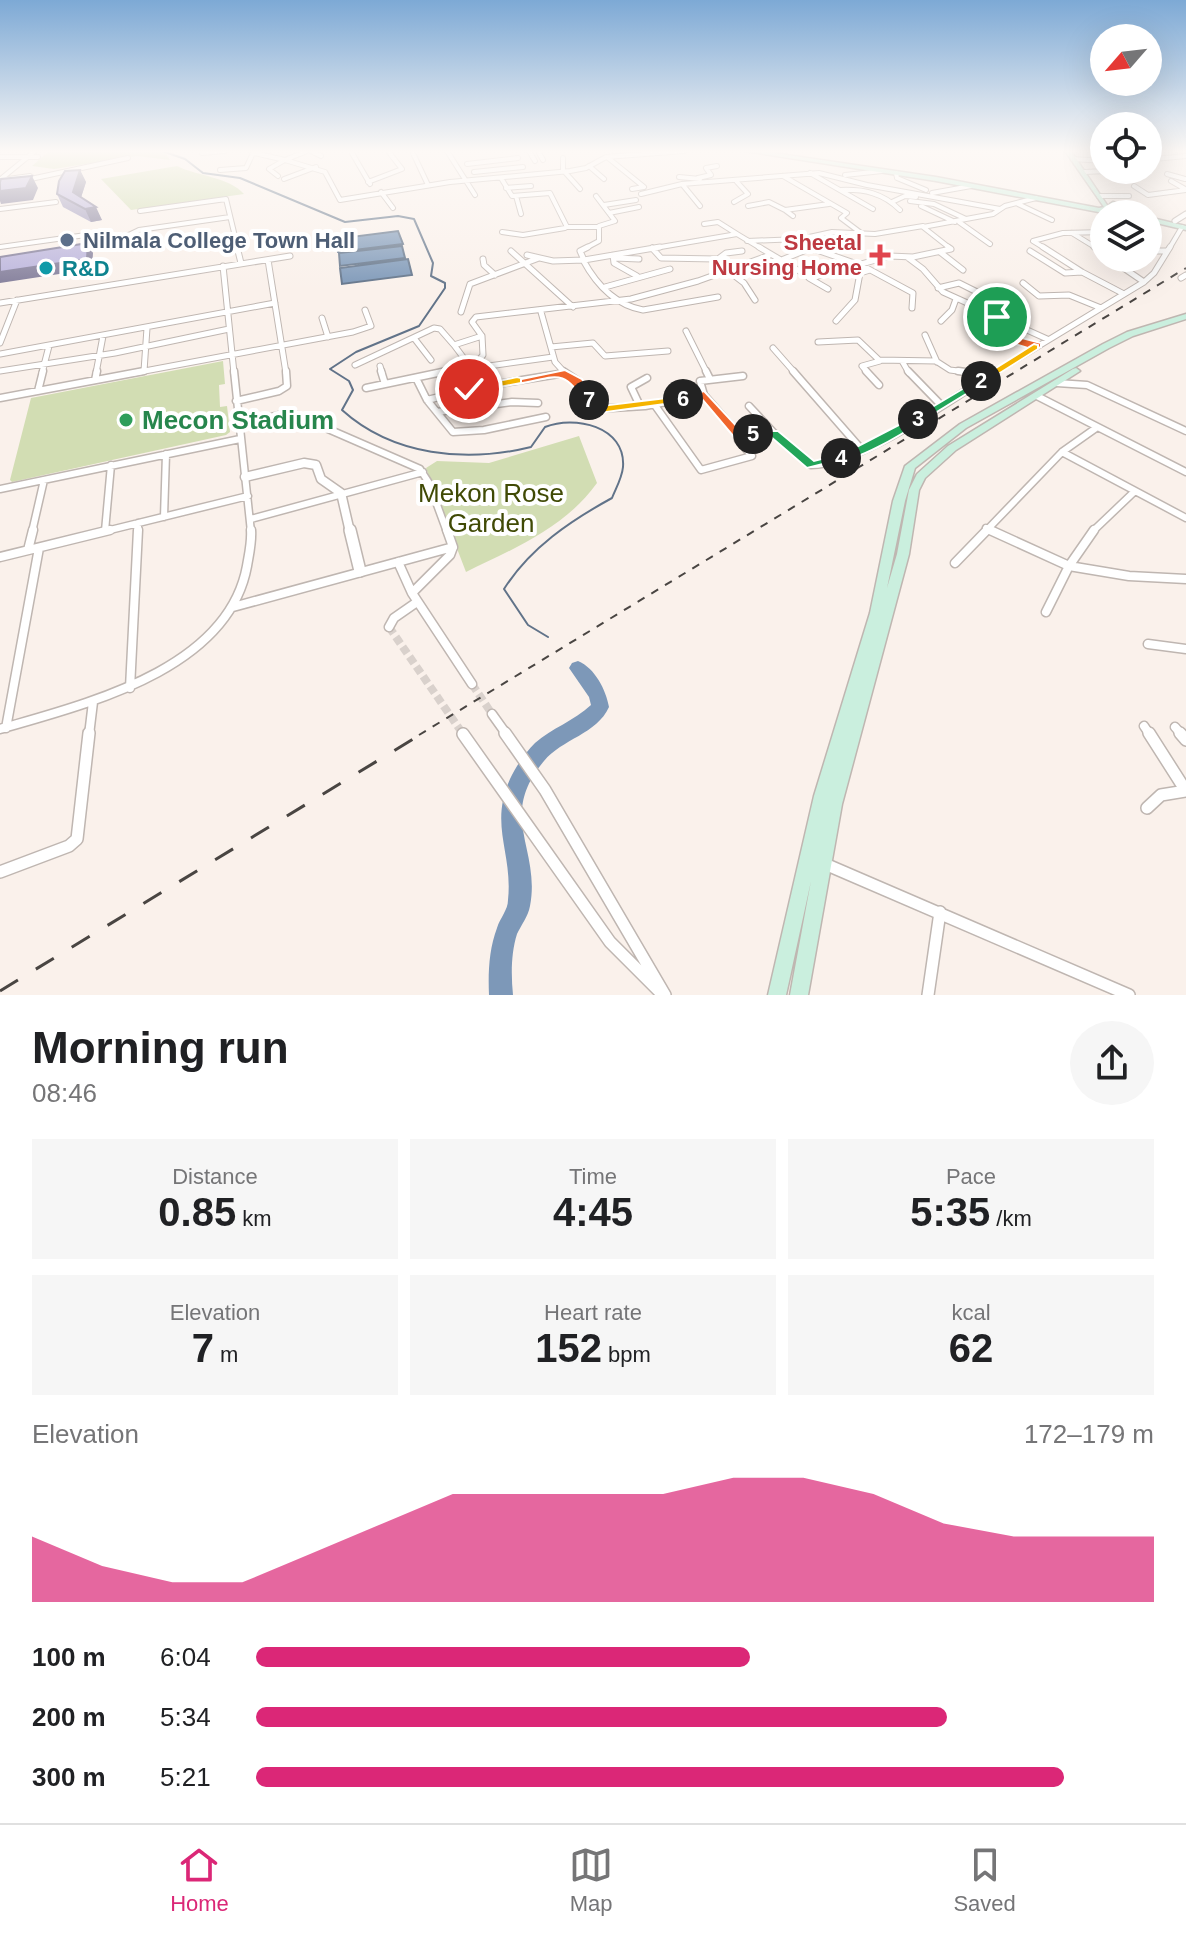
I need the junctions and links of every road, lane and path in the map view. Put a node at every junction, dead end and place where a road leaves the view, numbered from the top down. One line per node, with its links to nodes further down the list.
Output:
1 (57, 197): 21 (street)
2 (355, 197): 18 (street)
3 (385, 197): 35 (street)
4 (516, 197): 45 (street)
5 (552, 197): 57 (street)
6 (597, 197): 29 (street)
7 (693, 197): 30 (street)
8 (742, 197): 22 (street)
9 (819, 197): 26 (street)
10 (851, 197): 38 (street)
11 (883, 197): 23 (street)
12 (902, 197): 23 (street)
13 (949, 197): 41 (street)
14 (1033, 197): 17 (main road)
15 (1041, 197): 24 (main road)
16 (1095, 197): 24 (main road)
17 (1036, 198): 28 (street); 36 (main road)
18 (340, 200): 25 (street)
19 (636, 200): 29 (street)
20 (910, 201): 52 (street)
21 (56, 202): 37 (street); 42 (street)
22 (734, 202)
23 (892, 202): 40 (street)
24 (1065, 202): 34 (main road)
25 (326, 203)
26 (831, 204): 39 (street); 64 (street)
27 (946, 204): 46 (street)
28 (1018, 204): 41 (street); 50 (street)
29 (604, 205): 44 (street)
30 (700, 206)
31 (748, 206): 39 (street)
32 (921, 206): 52 (street)
33 (639, 207): 44 (street)
34 (1090, 207)
35 (393, 208)
36 (1090, 208)
37 (0, 209)
38 (873, 209)
39 (785, 210): 48 (street)
40 (900, 210)
41 (1002, 210): 46 (street)
42 (53, 211)
43 (140, 211): 49 (street)
44 (609, 213): 55 (street)
45 (521, 214)
46 (993, 214): 52 (street)
47 (1186, 214): 54 (street)
48 (793, 216)
49 (230, 217): 70 (street); 91 (street)
50 (1052, 220)
51 (1162, 220): 54 (main road)
52 (961, 221): 56 (street); 67 (street)
53 (704, 224): 63 (street)
54 (1183, 224): 77 (street)
55 (599, 226): 57 (street); 89 (street)
56 (923, 226): 64 (street); 78 (street)
57 (566, 228): 58 (street); 65 (street)
58 (502, 232)
59 (1072, 232): 60 (street); 68 (street); 100 (street)
60 (1090, 232)
61 (100, 233): 62 (street)
62 (88, 234): 69 (street); 70 (street)
63 (737, 234): 66 (street); 71 (street)
64 (864, 234): 66 (street)
65 (564, 240)
66 (747, 241): 80 (street)
67 (990, 244)
68 (1090, 244)
69 (0, 247)
70 (86, 248): 72 (street)
71 (652, 248): 82 (street); 87 (street)
72 (73, 251)
73 (511, 251): 92 (street)
74 (742, 251): 87 (street)
75 (1030, 251): 100 (street)
76 (1162, 251): 77 (street)
77 (1166, 251): 105 (street)
78 (940, 252): 83 (street); 99 (street)
79 (527, 255): 84 (street)
80 (770, 255): 90 (street); 95 (street)
81 (290, 256): 88 (street)
82 (613, 256): 86 (street); 89 (street); 103 (street)
83 (907, 257): 93 (street); 108 (street)
84 (539, 258): 89 (street); 92 (street)
85 (483, 259): 102 (street)
86 (639, 259)
87 (718, 259): 95 (street)
88 (268, 260): 91 (street); 117 (street)
89 (584, 260): 107 (street)
90 (779, 261): 93 (street); 104 (street)
91 (241, 263): 94 (street)
92 (528, 263): 102 (street); 118 (street)
93 (857, 263): 98 (street); 104 (street)
94 (223, 266): 113 (street); 123 (street)
95 (736, 266): 97 (street)
96 (670, 269): 103 (street)
97 (727, 270): 114 (street); 115 (street)
98 (870, 270): 119 (street); 129 (street)
99 (963, 270)
100 (1082, 272): 110 (street)
101 (1129, 272): 105 (street)
102 (495, 275): 124 (street)
103 (637, 276): 107 (street)
104 (809, 278): 109 (street)
105 (1144, 282): 110 (street)
106 (1023, 283): 120 (street)
107 (605, 287): 115 (street)
108 (938, 288): 112 (street); 122 (street)
109 (828, 289)
110 (1124, 294): 120 (street)
111 (718, 297): 115 (street)
112 (956, 299): 126 (street); 130 (street)
113 (17, 300): 116 (street); 131 (street)
114 (755, 300)
115 (618, 301): 118 (street)
116 (0, 303)
117 (275, 303): 123 (street); 145 (street)
118 (573, 307): 125 (street)
119 (912, 308)
120 (1101, 308): 142 (street)
121 (365, 310): 140 (street)
122 (1021, 310)
123 (228, 312): 132 (street); 133 (street)
124 (461, 312)
125 (541, 312): 139 (street); 150 (street)
126 (1000, 317): 136 (street); 142 (street)
127 (322, 318): 140 (street)
128 (1186, 319): 175 (main road); 181 (main road)
129 (836, 321)
130 (941, 321)
131 (3, 327): 144 (street)
132 (147, 328): 138 (street); 149 (street)
133 (229, 329): 149 (street); 154 (street)
134 (970, 329): 136 (street)
135 (686, 331): 173 (street)
136 (985, 331): 147 (street)
137 (925, 335): 160 (street)
138 (103, 336): 148 (street); 155 (street)
139 (482, 336): 146 (street); 163 (street)
140 (328, 337): 145 (street)
141 (414, 338): 146 (street); 157 (street); 162 (street)
142 (1047, 339): 147 (street)
143 (818, 342): 158 (street)
144 (0, 343)
145 (283, 345): 154 (street); 184 (street)
146 (454, 345): 165 (street)
147 (1037, 345): 169 (street)
148 (49, 346): 153 (street); 161 (street)
149 (147, 346): 155 (street); 167 (street)
150 (551, 347): 152 (street); 156 (street)
151 (773, 348): 198 (street)
152 (668, 351)
153 (0, 354)
154 (232, 354): 167 (street); 184 (street)
155 (100, 355): 161 (street); 174 (street)
156 (553, 357): 163 (street); 168 (street)
157 (431, 360)
158 (880, 361): 159 (street); 177 (street)
159 (902, 361): 160 (street); 187 (street)
160 (937, 362): 169 (street)
161 (44, 363): 166 (street); 179 (street)
162 (355, 365)
163 (475, 365): 165 (street)
164 (380, 366): 176 (street)
165 (460, 369): 171 (street)
166 (0, 371)
167 (144, 371): 174 (street)
168 (565, 373): 183 (street); 188 (street)
169 (991, 375): 187 (street)
170 (743, 376): 173 (street)
171 (416, 378): 176 (street); 183 (street)
172 (647, 378): 188 (street)
173 (710, 379): 180 (street)
174 (95, 380): 179 (street)
175 (1057, 383): 181 (main road); 194 (street)
176 (385, 384): 178 (street)
177 (879, 385)
178 (366, 388)
179 (38, 391): 182 (street)
180 (704, 395): 186 (street); 196 (street)
181 (1029, 396): 193 (street); 242 (main road); 247 (main road)
182 (0, 398)
183 (427, 400): 190 (street)
184 (236, 401): 192 (street)
185 (538, 403): 190 (street)
186 (654, 404): 188 (street); 196 (street)
187 (941, 405): 198 (street)
188 (640, 406)
189 (749, 406): 195 (street)
190 (437, 412): 191 (street)
191 (546, 417)
192 (238, 425): 197 (street); 202 (street)
193 (1096, 428): 199 (street); 203 (street)
194 (1186, 431)
195 (774, 433): 196 (street); 198 (street)
196 (740, 436)
197 (240, 439): 200 (street); 204 (street)
198 (862, 450)
199 (1062, 452): 207 (street); 214 (street)
200 (166, 454): 201 (street); 210 (street)
201 (111, 465): 205 (street); 215 (street)
202 (423, 472): 208 (street); 216 (street)
203 (1186, 472)
204 (245, 477): 208 (street); 209 (street)
205 (44, 480): 206 (street); 218 (street)
206 (0, 489)
207 (1135, 491): 211 (street); 222 (street)
208 (341, 493): 212 (street); 223 (street)
209 (248, 496): 210 (street); 212 (street)
210 (164, 517): 213 (street)
211 (1186, 518)
212 (251, 519): 227 (street)
213 (138, 523): 215 (street); 233 (street)
214 (986, 528): 221 (street); 222 (street)
215 (105, 531): 217 (street)
216 (453, 547): 220 (street); 225 (street)
217 (39, 548): 218 (street); 238 (street)
218 (28, 550): 219 (street)
219 (0, 557)
220 (398, 562): 223 (street); 225 (street)
221 (955, 563)
222 (1069, 566): 224 (street); 228 (street)
223 (360, 571): 227 (street)
224 (1186, 579)
225 (412, 593): 226 (street)
226 (417, 602): 229 (street); 232 (street)
227 (233, 607): 233 (street)
228 (1046, 612)
229 (389, 627)
230 (1148, 644): 231 (street)
231 (1186, 649)
232 (472, 684)
233 (130, 688): 234 (street)
234 (93, 702): 238 (street); 243 (street)
235 (492, 714): 246 (street)
236 (1144, 726): 241 (street)
237 (1175, 727): 240 (street)
238 (3, 728)
239 (463, 734): 246 (street)
240 (1186, 740)
241 (1147, 808)
242 (825, 864): 244 (street); 248 (main road)
243 (0, 872)
244 (940, 912): 245 (street); 249 (street)
245 (1108, 990): 250 (street)
246 (664, 995)
247 (777, 995)
248 (799, 995)
249 (928, 995)
250 (1129, 995)

